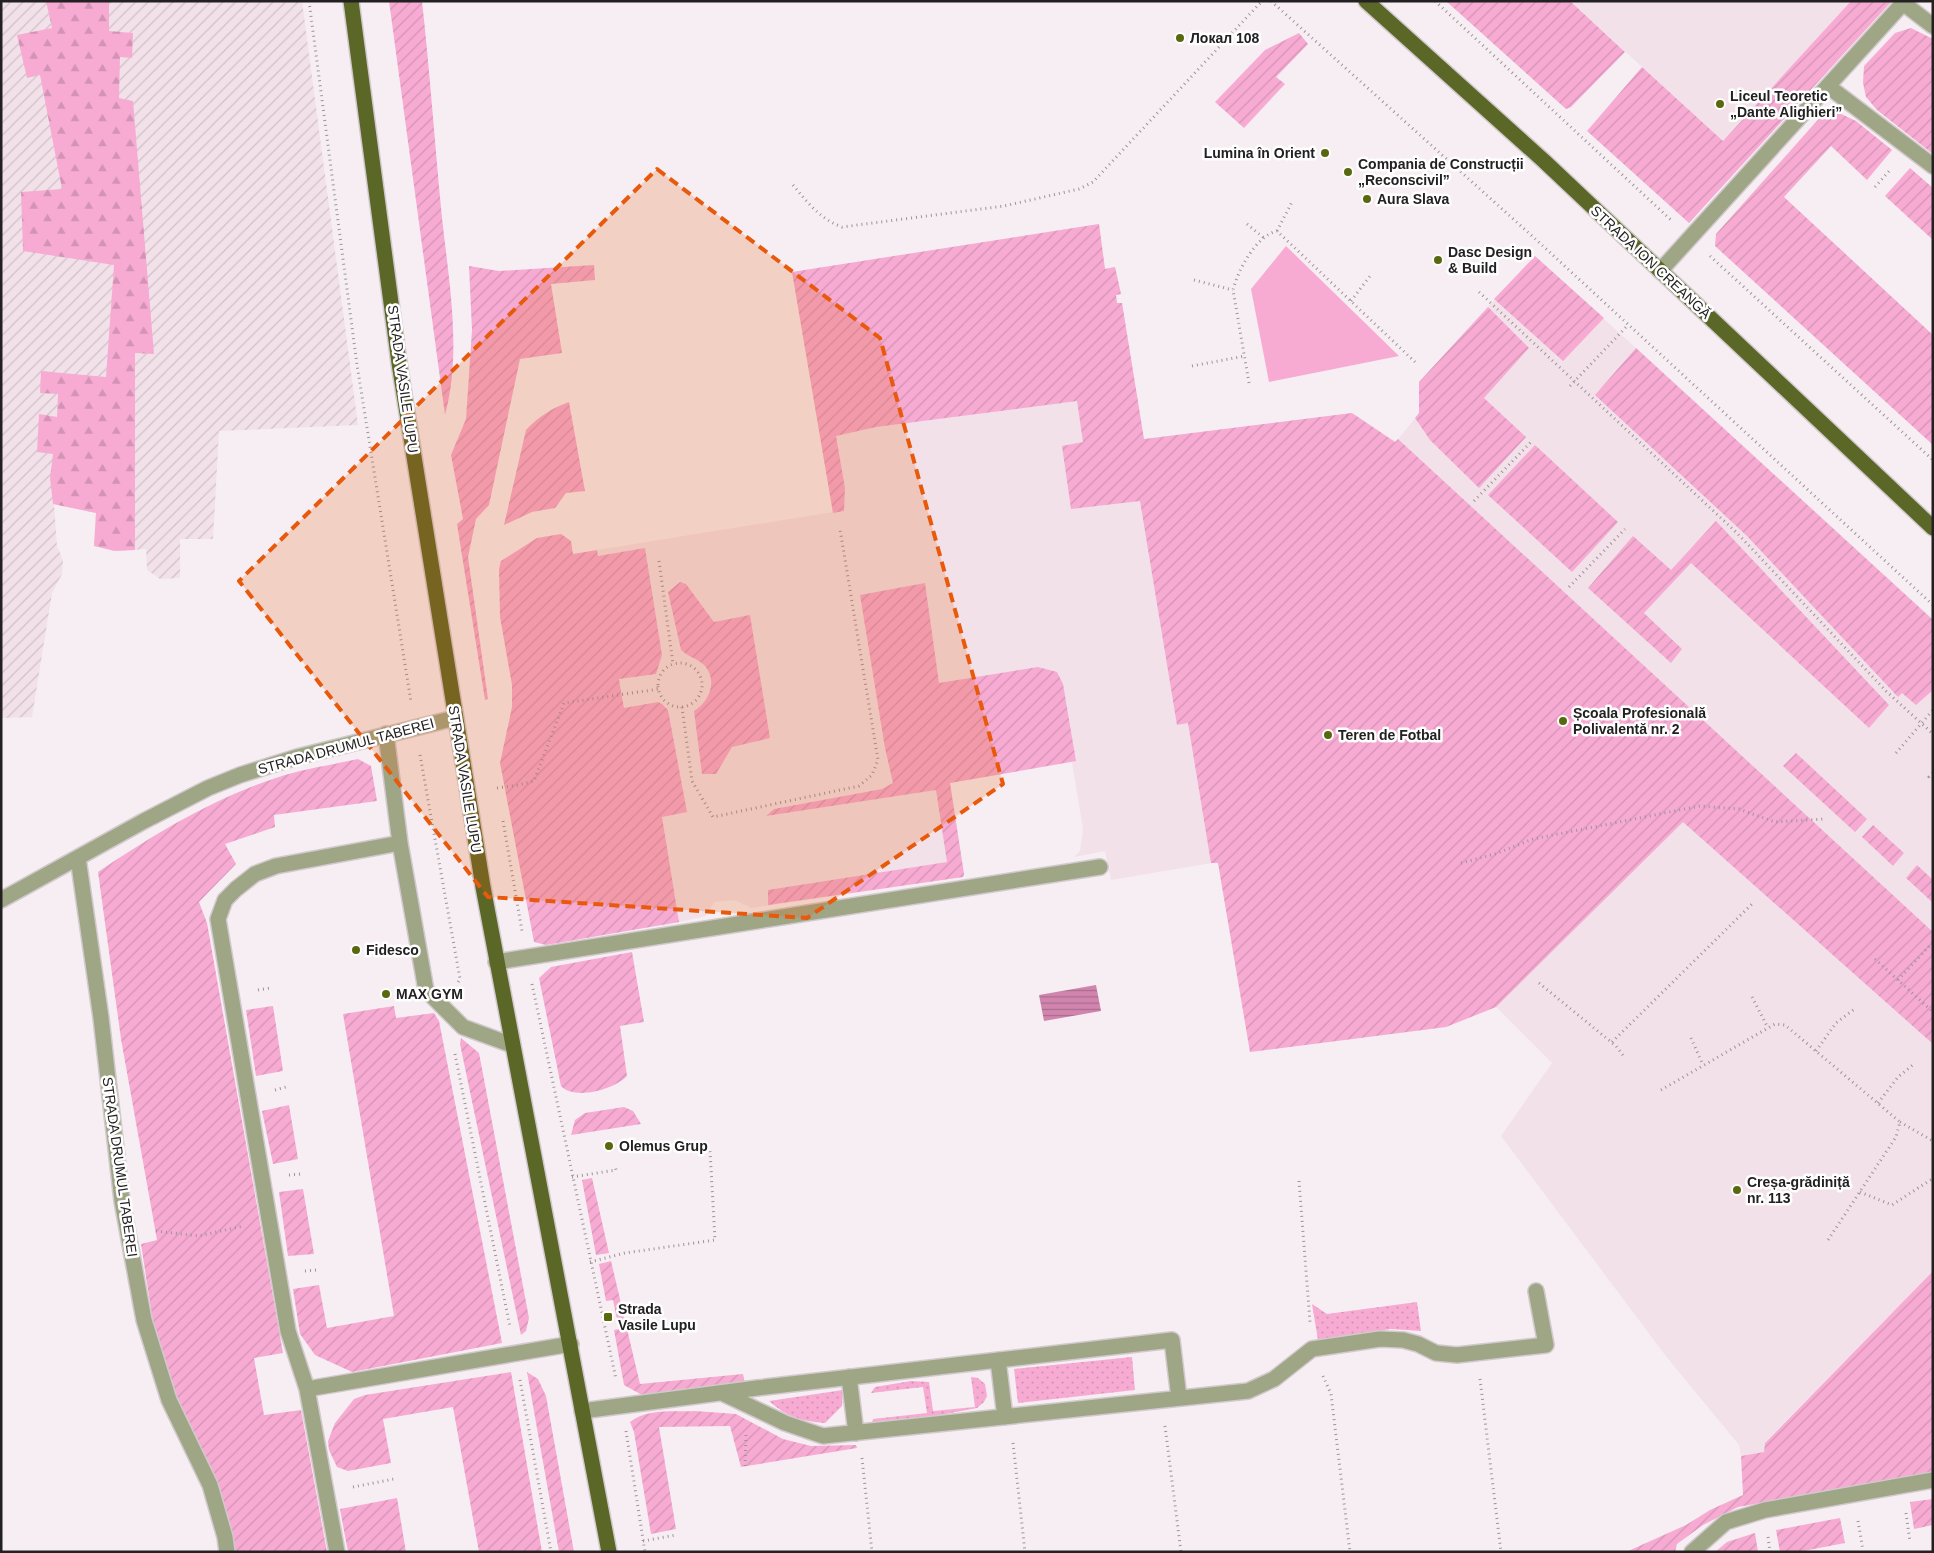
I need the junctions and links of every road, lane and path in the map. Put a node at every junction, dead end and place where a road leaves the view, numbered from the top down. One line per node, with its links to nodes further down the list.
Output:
1 (310, 1): 42 (path)
2 (351, 1): 40 (main road, STRADA VASILE LUPU)
3 (1262, 1): 10 (path)
4 (1271, 1): 21 (path)
5 (1366, 1): 15 (main road, STRADA ION CREANGĂ)
6 (1904, 2): 7 (street); 8 (street)
7 (1933, 26)
8 (1829, 87): 9 (street); 15 (street)
9 (1933, 166)
10 (793, 185)
11 (1292, 202): 13 (path)
12 (1247, 224): 14 (path)
13 (1277, 231): 14 (path); 20 (path)
14 (1264, 238): 18 (path)
15 (1660, 271): 30 (main road, STRADA ION CREANGĂ)
16 (1370, 276): 20 (path)
17 (1194, 280): 18 (path)
18 (1233, 290): 22 (path)
19 (1479, 292): 25 (path)
20 (1350, 301): 23 (path)
21 (1628, 325): 25 (path); 35 (path)
22 (1244, 356): 24 (path); 26 (path)
23 (1414, 362)
24 (1192, 366)
25 (1574, 382): 27 (path); 41 (path)
26 (1249, 383)
27 (1570, 386)
28 (1531, 442): 29 (path)
29 (1474, 501)
30 (1933, 528)
31 (840, 529): 38 (path)
32 (1625, 529): 34 (path)
33 (659, 561): 36 (path)
34 (1569, 587)
35 (1933, 605)
36 (673, 664): 37 (path); 38 (path)
37 (659, 689): 38 (path); 49 (path)
38 (682, 707)
39 (1933, 710): 41 (path)
40 (455, 718): 42 (street, STRADA DRUMUL TABEREI); 62 (main road, STRADA VASILE LUPU)
41 (1921, 723): 44 (path); 45 (path)
42 (415, 728): 43 (street, STRADA DRUMUL TABEREI); 67 (path)
43 (386, 734): 53 (street); 54 (street, STRADA DRUMUL TABEREI)
44 (1933, 734)
45 (1896, 753)
46 (1933, 773): 48 (path)
47 (495, 780): 49 (path)
48 (1933, 780)
49 (497, 788): 50 (path)
50 (498, 796)
51 (501, 813): 60 (path)
52 (1824, 819): 55 (path)
53 (400, 843): 67 (street); 87 (street)
54 (78, 858): 57 (street, STRADA DRUMUL TABEREI); 111 (street, STRADA DRUMUL TABEREI)
55 (1461, 863)
56 (1100, 867): 60 (street)
57 (1, 900)
58 (1753, 903): 71 (path)
59 (1933, 942): 63 (path)
60 (527, 958): 62 (street); 83 (path)
61 (1875, 959): 63 (path)
62 (496, 962): 72 (main road, STRADA VASILE LUPU)
63 (1898, 980): 68 (path)
64 (1539, 983): 71 (path)
65 (1752, 997): 69 (path)
66 (1856, 1008): 73 (path)
67 (447, 1011): 72 (street); 95 (path)
68 (1933, 1012)
69 (1768, 1028): 73 (path); 76 (path)
70 (1691, 1038): 76 (path)
71 (1612, 1042): 74 (path)
72 (512, 1046): 92 (main road, STRADA VASILE LUPU)
73 (1816, 1051): 78 (path)
74 (1625, 1058)
75 (1914, 1064): 78 (path)
76 (1703, 1065): 77 (path)
77 (1661, 1090)
78 (1878, 1102): 79 (path)
79 (1900, 1122): 80 (path); 86 (path)
80 (1933, 1141)
81 (710, 1150): 90 (path)
82 (615, 1166): 83 (path)
83 (572, 1177): 90 (path)
84 (1932, 1179): 86 (path)
85 (1299, 1181): 93 (path)
86 (1860, 1192): 89 (path)
87 (270, 1220): 88 (path); 98 (street)
88 (169, 1231)
89 (1828, 1240)
90 (590, 1262): 102 (path)
91 (1536, 1291): 94 (street)
92 (571, 1344): 95 (street); 103 (main road, STRADA VASILE LUPU)
93 (1312, 1349): 94 (street); 100 (street); 119 (path)
94 (1477, 1353): 120 (path)
95 (515, 1354): 98 (street); 113 (path)
96 (998, 1360): 97 (street); 100 (street); 104 (street)
97 (849, 1377): 99 (street); 105 (street)
98 (307, 1389): 108 (street)
99 (722, 1393): 102 (street); 105 (street)
100 (1179, 1398): 101 (street)
101 (1161, 1400): 104 (street); 118 (path)
102 (622, 1405): 103 (street); 110 (path)
103 (582, 1411): 114 (main road, STRADA VASILE LUPU)
104 (1008, 1417): 105 (street); 117 (path)
105 (856, 1433): 116 (path)
106 (394, 1479): 108 (path)
107 (1933, 1480): 121 (street)
108 (326, 1492): 112 (street)
109 (676, 1535): 110 (path)
110 (643, 1541): 115 (path)
111 (227, 1552)
112 (337, 1552)
113 (551, 1552)
114 (609, 1552)
115 (645, 1552)
116 (872, 1552)
117 (1025, 1552)
118 (1181, 1552)
119 (1350, 1552)
120 (1500, 1552)
121 (1692, 1552)

